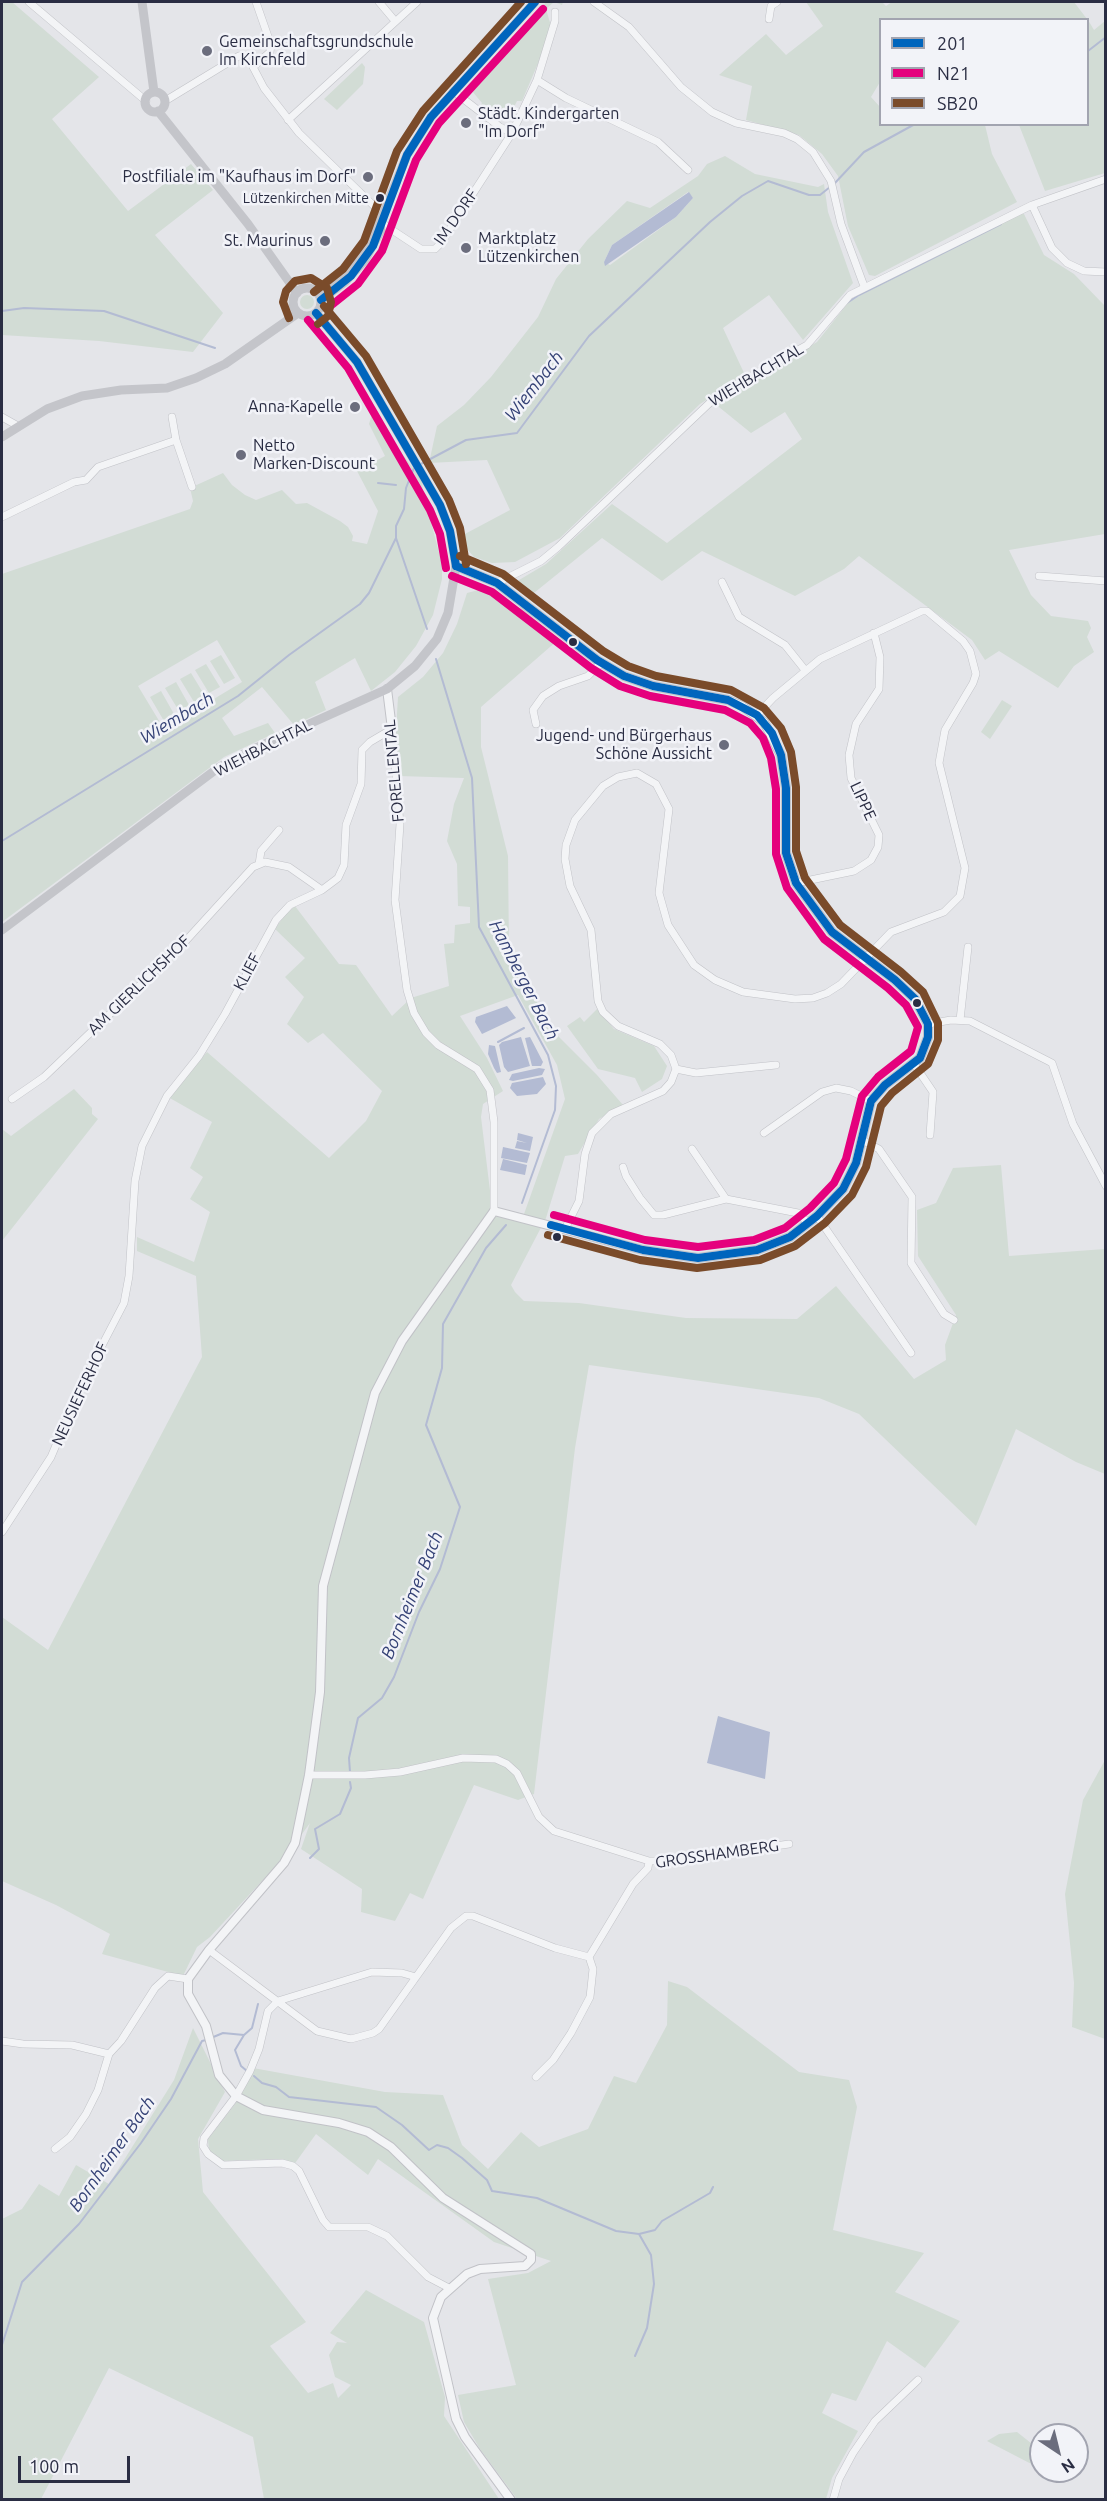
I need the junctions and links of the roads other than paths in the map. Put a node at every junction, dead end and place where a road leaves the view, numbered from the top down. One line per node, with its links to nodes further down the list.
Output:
1 (29, 2): 16 (street)
2 (142, 2): 15 (main road)
3 (256, 2): 19 (street)
4 (380, 2): 11 (street)
5 (417, 2): 11 (street)
6 (536, 2): 14 (main road)
7 (594, 2): 27 (street)
8 (777, 2): 10 (street)
9 (555, 12): 13 (street, IM DORF)
10 (769, 19)
11 (395, 21): 19 (street)
12 (239, 56): 17 (street)
13 (537, 80): 20 (street, IM DORF); 21 (street)
14 (453, 91): 20 (street); 24 (main road)
15 (154, 92): 16 (main road); 17 (main road)
16 (146, 101): 18 (main road)
17 (165, 101): 18 (main road)
18 (158, 111): 28 (main road)
19 (288, 120): 24 (street)
20 (512, 133): 25 (street, IM DORF)
21 (688, 170)
22 (1106, 179): 23 (street, WIEHBACHTAL)
23 (1032, 205): 26 (street); 27 (street, WIEHBACHTAL)
24 (384, 212): 25 (main road)
25 (380, 222): 29 (main road)
26 (1106, 272)
27 (864, 286): 43 (street, WIEHBACHTAL)
28 (297, 293): 29 (main road); 30 (main road)
29 (319, 296): 31 (main road)
30 (298, 313): 31 (main road); 34 (main road)
31 (316, 313): 39 (main road, WIEHBACHTAL)
32 (2, 417): 34 (street)
33 (172, 417): 36 (street)
34 (18, 426): 35 (main road)
35 (2, 437)
36 (176, 440): 37 (street); 38 (street)
37 (192, 487)
38 (2, 517)
39 (456, 566): 43 (street); 47 (main road, WIEHBACHTAL)
40 (1039, 576): 41 (street)
41 (1106, 581)
42 (722, 582): 46 (street)
43 (497, 583): 45 (street)
44 (874, 633): 46 (street); 53 (street, LIPPE); 57 (street)
45 (601, 663): 48 (street); 49 (street)
46 (805, 670): 48 (street)
47 (387, 689): 50 (street, FORELLENTAL); 55 (main road, WIEHBACHTAL)
48 (756, 715): 53 (street)
49 (536, 724)
50 (392, 729): 54 (street, KLIEF); 72 (street, FORELLENTAL)
51 (279, 830): 52 (street, AM GIERLICHSHOF)
52 (259, 864): 54 (street); 63 (street, AM GIERLICHSHOF)
53 (796, 883): 57 (street)
54 (322, 890): 76 (street, KLIEF)
55 (2, 930)
56 (968, 947): 58 (street)
57 (865, 958): 59 (street); 62 (street)
58 (960, 1020): 59 (street); 70 (street)
59 (928, 1024): 60 (street)
60 (914, 1064): 64 (street); 66 (street)
61 (776, 1065): 62 (street)
62 (676, 1069): 75 (street)
63 (12, 1099)
64 (872, 1101): 65 (street); 67 (street)
65 (764, 1133)
66 (930, 1136)
67 (862, 1140): 73 (street); 77 (street)
68 (692, 1149): 71 (street)
69 (624, 1167): 71 (street)
70 (1106, 1186)
71 (726, 1199): 74 (street)
72 (494, 1211): 75 (street); 80 (street)
73 (817, 1216): 74 (street); 78 (street)
74 (808, 1223): 75 (street)
75 (565, 1229)
76 (132, 1245): 79 (street, NEUSIEFERHOF)
77 (954, 1320)
78 (911, 1353)
79 (2, 1532)
80 (309, 1775): 82 (street); 83 (street)
81 (789, 1844): 82 (street, GROSSHAMBERG)
82 (649, 1861): 84 (street, GROSSHAMBERG)
83 (209, 1950): 86 (street); 87 (street)
84 (589, 1957): 85 (street); 90 (street)
85 (416, 1977): 87 (street); 87 (street)
86 (188, 1979): 89 (street); 91 (street)
87 (279, 2001): 91 (street)
88 (2, 2041): 89 (street)
89 (109, 2054): 92 (street)
90 (536, 2077)
91 (236, 2096): 93 (street); 93 (street)
92 (55, 2149)
93 (449, 2288): 95 (street)
94 (918, 2380): 96 (street)
95 (511, 2499)
96 (833, 2499)

